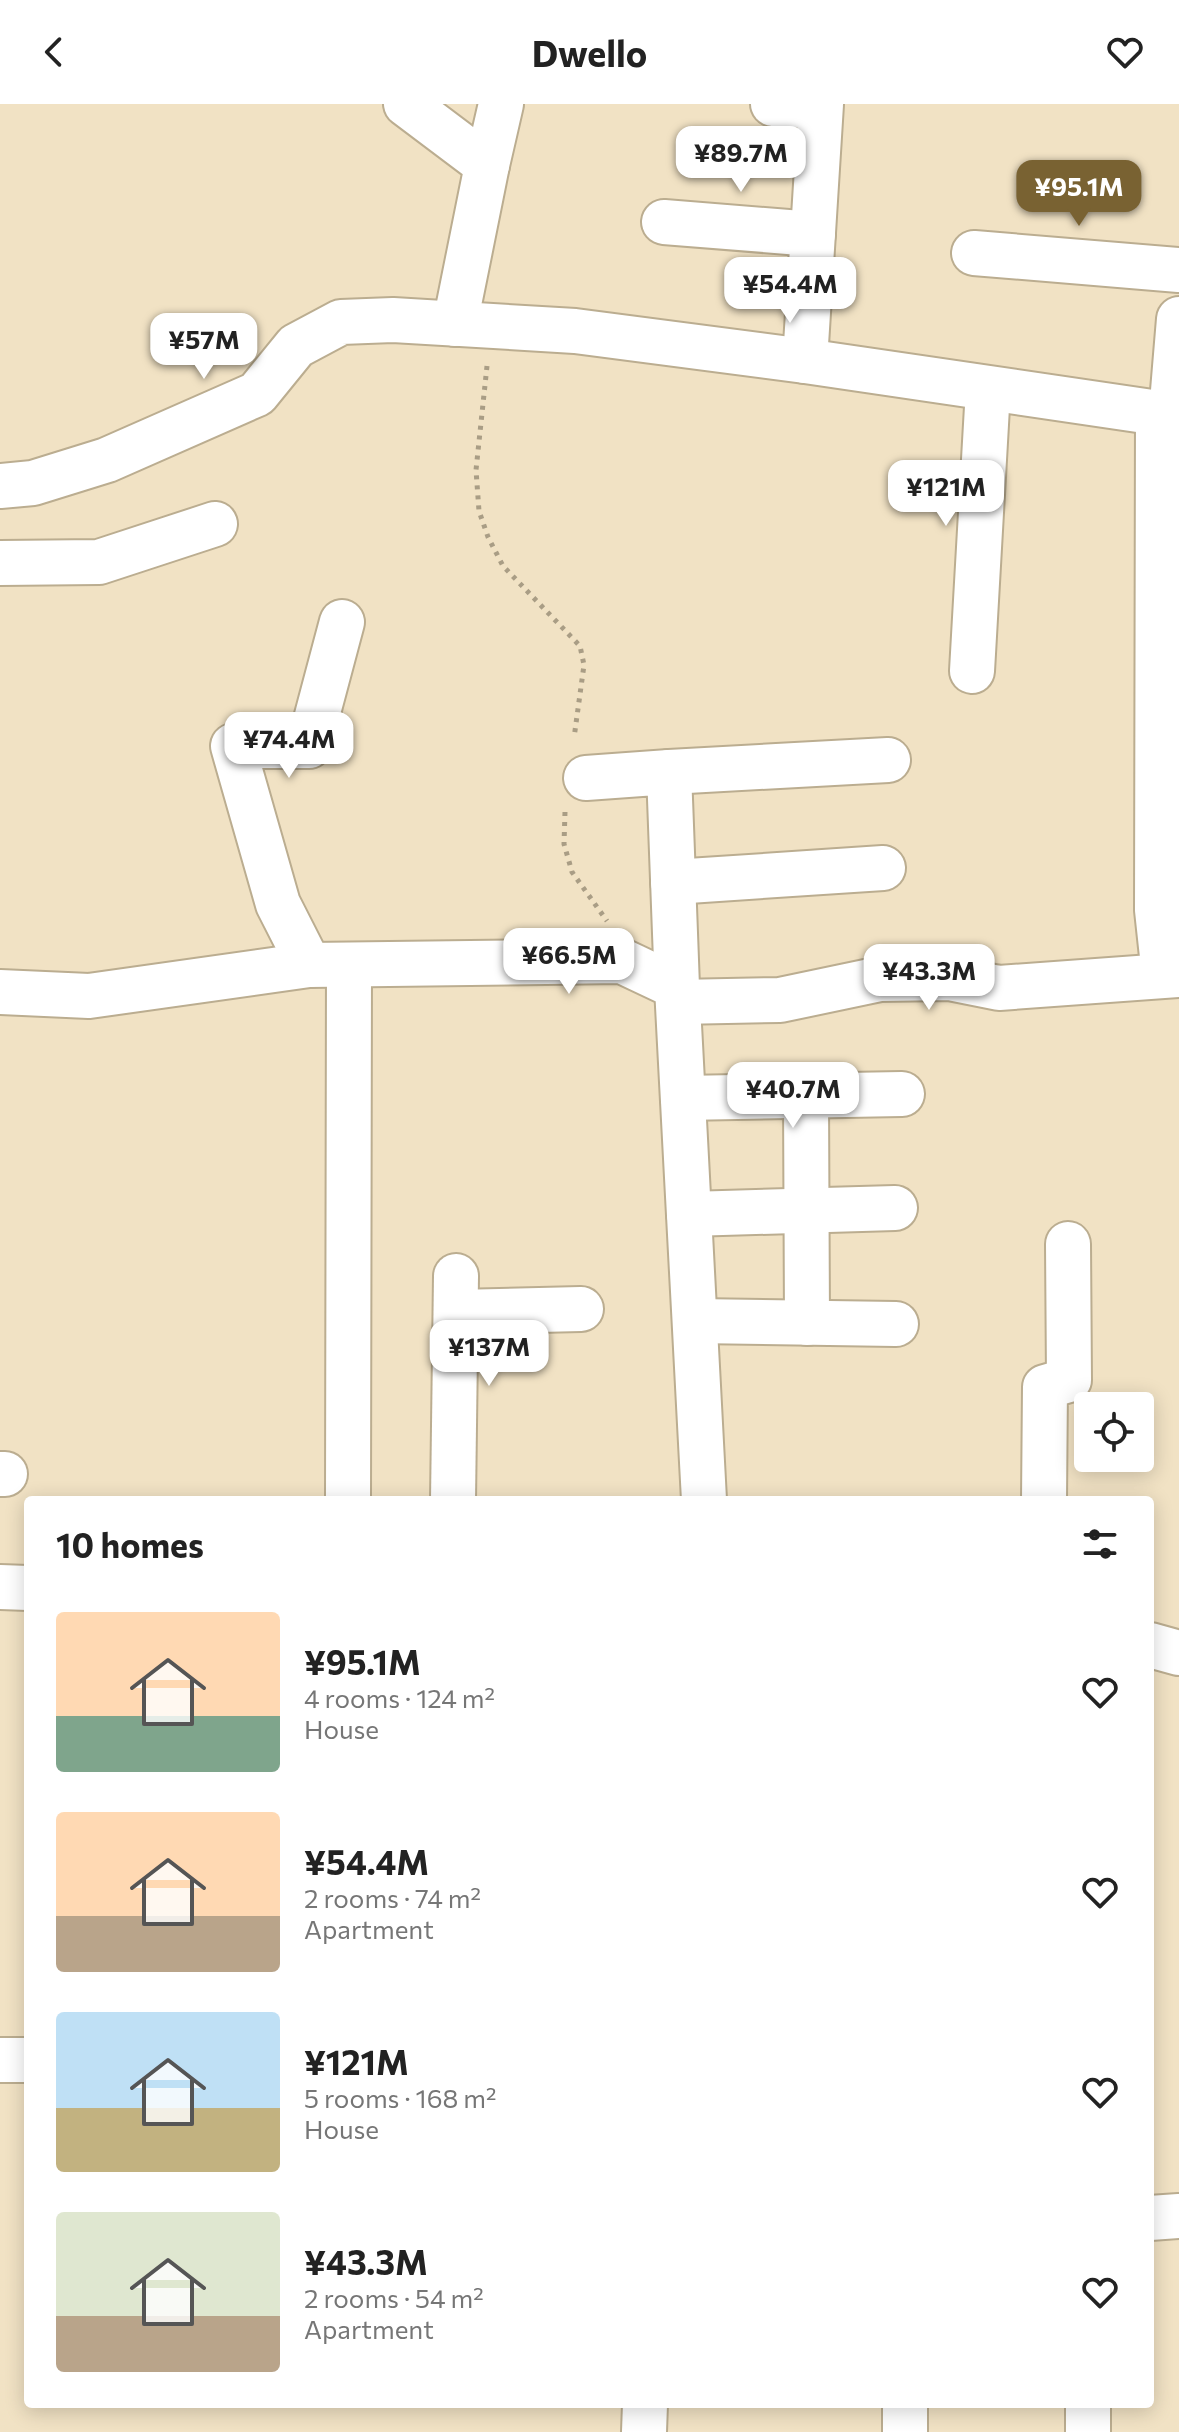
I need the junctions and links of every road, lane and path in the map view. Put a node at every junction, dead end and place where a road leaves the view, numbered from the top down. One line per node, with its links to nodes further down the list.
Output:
1 (406, 104): 5 (street)
2 (501, 104): 5 (street)
3 (773, 104): 4 (street)
4 (820, 105): 7 (street)
5 (487, 165): 11 (street)
6 (664, 222): 7 (street)
7 (813, 234): 12 (street)
8 (974, 253): 9 (street)
9 (1179, 270)
10 (1179, 319): 14 (street)
11 (473, 325): 12 (street); 15 (street); 21 (path)
12 (805, 361): 13 (street)
13 (988, 389): 14 (street); 19 (street)
14 (1169, 415): 27 (street)
15 (0, 486)
16 (215, 524): 17 (street)
17 (0, 563)
18 (342, 622): 26 (street)
19 (972, 671)
20 (888, 760): 22 (street)
21 (576, 771): 22 (street); 25 (path)
22 (669, 772): 24 (street)
23 (883, 868): 24 (street)
24 (673, 882): 29 (street)
25 (622, 961): 26 (street); 29 (street)
26 (329, 966): 28 (street); 41 (street)
27 (1172, 975): 29 (street)
28 (0, 992)
29 (678, 995): 32 (street)
30 (902, 1094): 31 (street)
31 (806, 1096): 32 (street); 34 (street)
32 (683, 1098): 35 (street)
33 (895, 1208): 34 (street)
34 (807, 1211): 35 (street); 39 (street)
35 (689, 1214): 38 (street)
36 (1068, 1244): 44 (street)
37 (581, 1309): 42 (street)
38 (695, 1321): 39 (street); 43 (street)
39 (807, 1323): 40 (street)
40 (896, 1324)
41 (348, 1496)
42 (453, 1496)
43 (704, 1496)
44 (1044, 1496)
45 (0, 1587): 46 (street)
46 (24, 1588)
47 (1154, 1646): 48 (street)
48 (1179, 1653)
49 (0, 2060): 50 (street)
50 (24, 2060)
51 (1179, 2216): 52 (street)
52 (1154, 2218)
53 (645, 2408): 56 (street)
54 (905, 2408): 57 (street)
55 (1088, 2408): 58 (street)
56 (644, 2432)
57 (905, 2432)
58 (1088, 2432)

